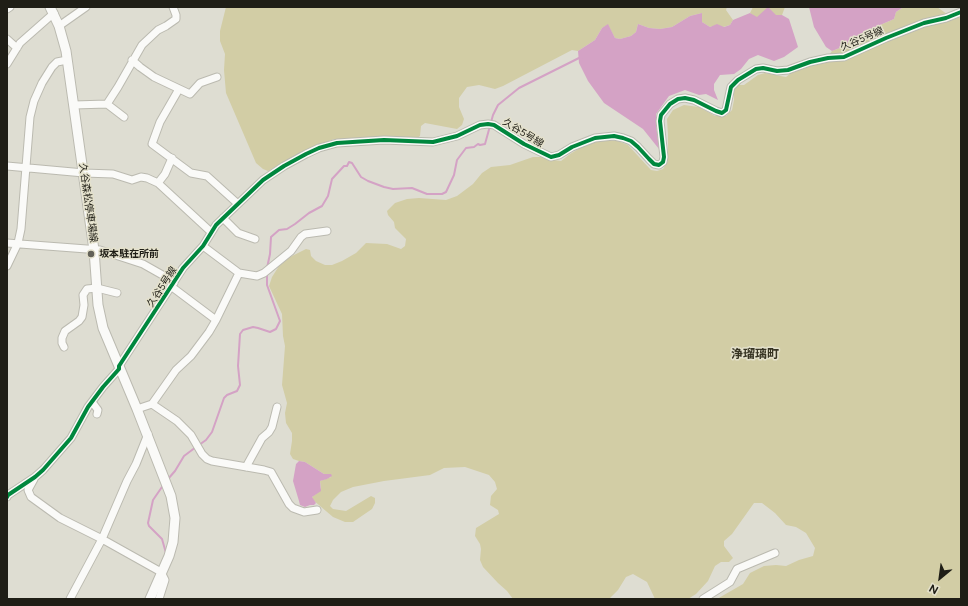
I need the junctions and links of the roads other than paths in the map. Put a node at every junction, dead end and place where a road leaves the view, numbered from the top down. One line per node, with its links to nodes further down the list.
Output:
1 (10, 7): 4 (street)
2 (86, 7): 7 (street)
3 (173, 7): 11 (street)
4 (7, 9)
5 (52, 10): 7 (main road, 久谷森松停車場線); 9 (street)
6 (961, 12): 23 (street, 久谷5号線)
7 (59, 26): 10 (main road, 久谷森松停車場線)
8 (7, 39): 9 (street)
9 (17, 48): 12 (street)
10 (67, 60): 16 (main road, 久谷森松停車場線); 20 (street)
11 (132, 60): 14 (street); 15 (street)
12 (7, 64)
13 (217, 77): 14 (street)
14 (179, 89): 18 (street)
15 (107, 104): 16 (street); 17 (street)
16 (74, 105): 21 (main road, 久谷森松停車場線)
17 (124, 117)
18 (172, 158): 22 (street); 23 (street)
19 (7, 166): 20 (street)
20 (27, 168): 21 (street); 29 (street)
21 (84, 173): 22 (street); 31 (main road, 久谷森松停車場線)
22 (158, 183): 26 (street)
23 (238, 204): 24 (street, 久谷5号線)
24 (222, 218): 26 (street, 久谷5号線); 27 (street)
25 (327, 231): 33 (street)
26 (211, 232): 30 (street, 久谷5号線)
27 (256, 239)
28 (7, 243): 29 (street)
29 (18, 243): 31 (street); 32 (street)
30 (203, 246): 33 (street); 34 (street, 久谷5号線)
31 (94, 250): 34 (street); 35 (main road, 久谷森松停車場線)
32 (7, 266)
33 (240, 273): 37 (street)
34 (173, 285): 37 (street); 39 (street, 久谷5号線)
35 (97, 288): 36 (street); 38 (street); 39 (main road, 久谷森松停車場線)
36 (117, 293)
37 (216, 320): 41 (street)
38 (64, 347)
39 (119, 366): 40 (street, 久谷5号線); 43 (main road, 久谷森松停車場線)
40 (92, 402): 44 (street); 47 (street, 久谷5号線)
41 (152, 404): 43 (street); 46 (street)
42 (278, 407): 46 (street)
43 (137, 409): 45 (main road, 久谷森松停車場線)
44 (97, 414)
45 (148, 434): 50 (street); 52 (main road, 久谷森松停車場線)
46 (246, 467): 49 (street)
47 (35, 477): 48 (street, 久谷5号線); 50 (street)
48 (7, 496)
49 (317, 510)
50 (102, 539): 52 (street); 53 (street)
51 (776, 553): 56 (street)
52 (161, 572): 54 (main road, 久谷森松停車場線); 55 (street)
53 (70, 599)
54 (150, 599)
55 (159, 599)
56 (703, 599)

